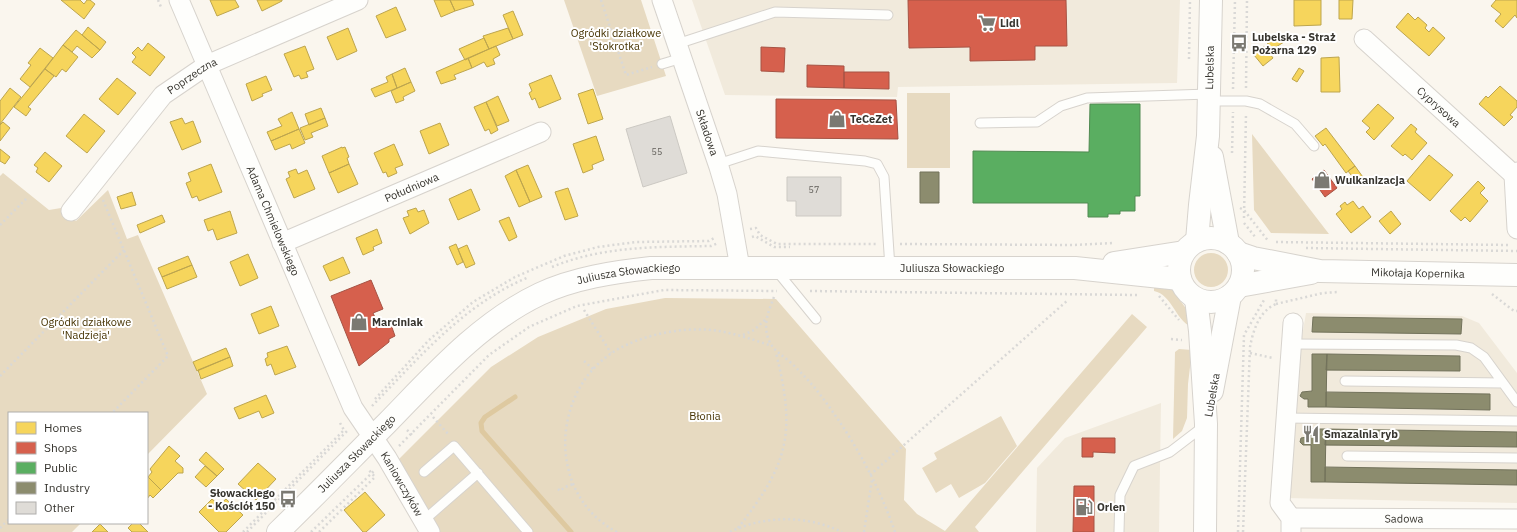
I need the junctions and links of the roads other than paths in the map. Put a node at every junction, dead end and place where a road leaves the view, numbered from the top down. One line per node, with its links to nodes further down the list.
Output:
1 (178, 0): 9 (street, Adama Chmielowskiego)
2 (358, 0): 9 (street, Poprzeczna)
3 (662, 0): 7 (street, Składowa)
4 (1211, 0): 10 (street, Lubelska)
5 (888, 15): 7 (lane)
6 (1364, 39): 16 (street, Cyprysowa)
7 (679, 51): 8 (lane); 15 (street, Składowa)
8 (662, 64)
9 (207, 65): 17 (street, Poprzeczna); 19 (street, Adama Chmielowskiego)
10 (1209, 98): 11 (lane); 13 (street, Lubelska); 14 (lane)
11 (980, 123)
12 (541, 132): 19 (street, Południowa)
13 (1208, 136): 20 (street, Lubelska); 21 (street, Lubelska)
14 (1314, 146)
15 (718, 164): 23 (street, Składowa); 24 (lane)
16 (1516, 173): 18 (street)
17 (71, 211)
18 (1515, 237)
19 (282, 243): 40 (street, Adama Chmielowskiego)
20 (1191, 247): 21 (street); 25 (street, Juliusza Słowackiego); 28 (street)
21 (1233, 248): 26 (street, Mikołaja Kopernika); 29 (street)
22 (784, 267): 23 (street, Juliusza Słowackiego); 24 (street, Juliusza Słowackiego); 31 (lane)
23 (740, 268): 40 (street, Juliusza Słowackiego)
24 (890, 268): 25 (street, Juliusza Słowackiego)
25 (1075, 268): 28 (street, Juliusza Słowackiego)
26 (1320, 272): 27 (street, Mikołaja Kopernika); 29 (street, Mikołaja Kopernika)
27 (1517, 275)
28 (1180, 279): 30 (street)
29 (1234, 291): 30 (street); 39 (street, Lubelska)
30 (1196, 298): 39 (street, Lubelska)
31 (816, 319)
32 (1293, 323): 33 (street)
33 (1292, 344): 35 (lane); 37 (street)
34 (1346, 381): 35 (lane)
35 (1503, 383): 36 (lane)
36 (1517, 402)
37 (1285, 418): 38 (lane); 46 (street)
38 (1517, 421)
39 (1206, 424): 50 (lane); 51 (street, Lubelska)
40 (373, 438): 47 (street, Kaniowczyków); 48 (street, Juliusza Słowackiego)
41 (1347, 456): 42 (lane)
42 (1517, 458)
43 (424, 472): 44 (lane)
44 (478, 473): 47 (lane); 49 (lane)
45 (1517, 519): 46 (street, Sadowa)
46 (1291, 525)
47 (426, 526)
48 (278, 532)
49 (528, 532)
50 (1119, 532)
51 (1205, 532)

